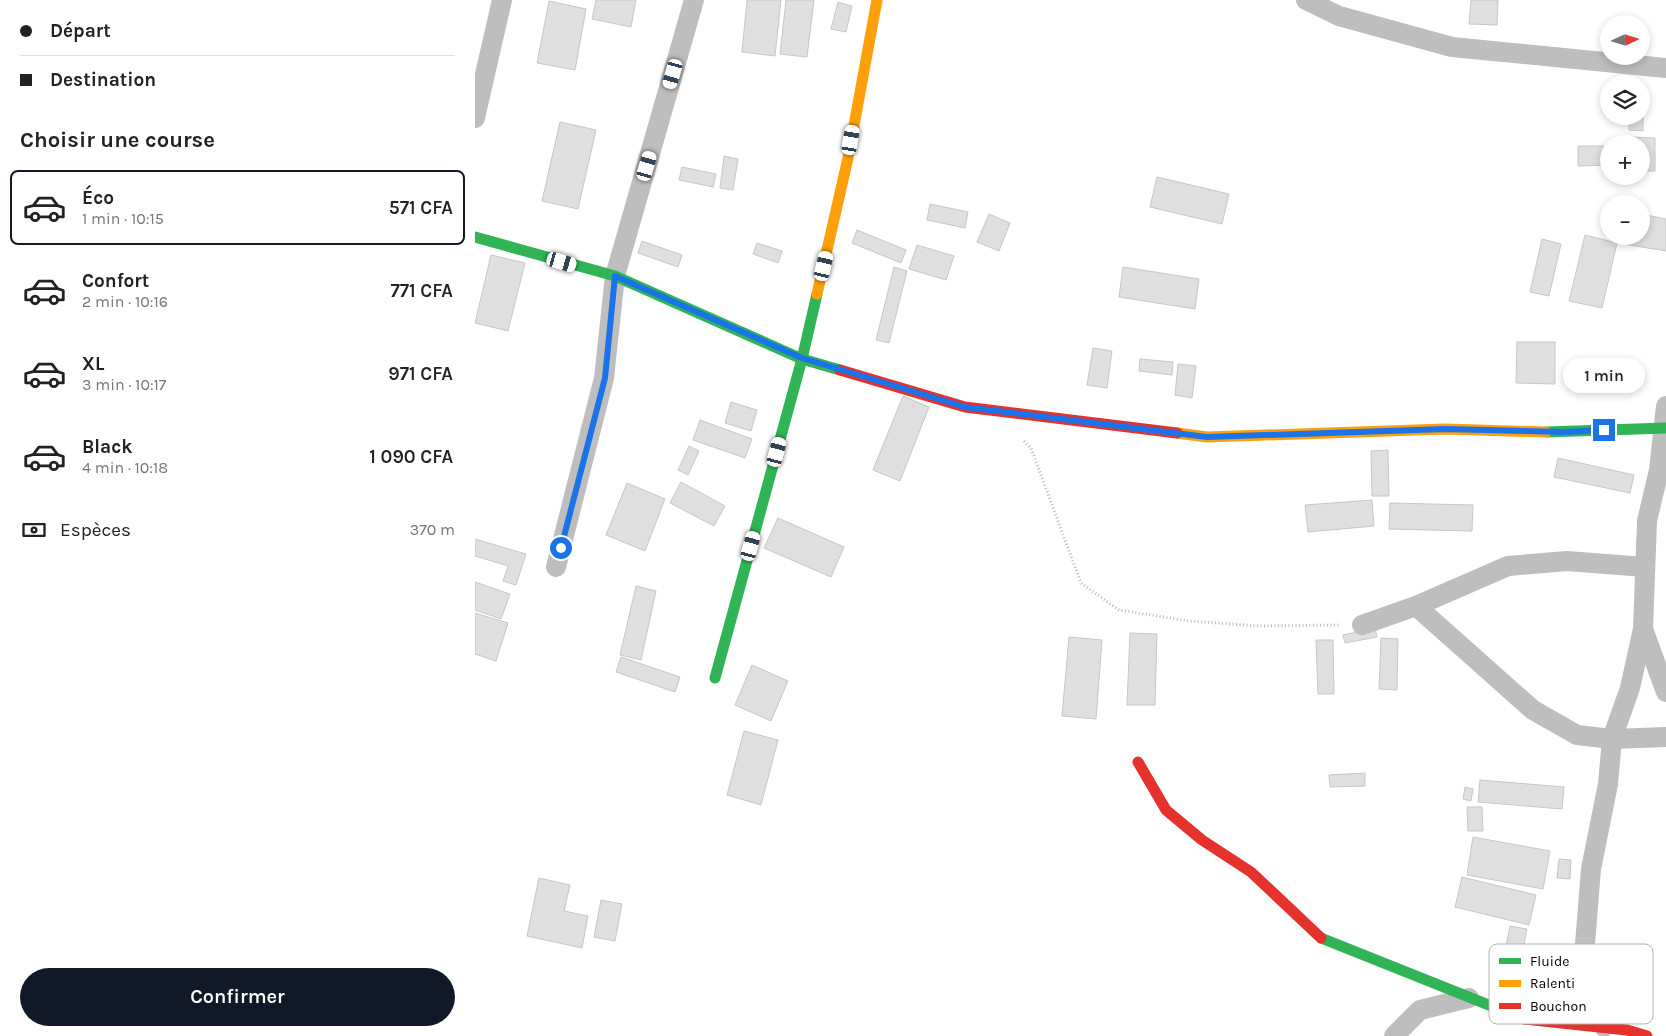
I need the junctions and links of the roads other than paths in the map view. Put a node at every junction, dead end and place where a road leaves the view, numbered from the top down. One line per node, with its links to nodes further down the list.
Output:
1 (502, 0): 6 (street)
2 (694, 0): 8 (street)
3 (877, 0): 9 (street)
4 (1305, 0): 5 (street)
5 (1666, 68)
6 (475, 118)
7 (475, 237): 8 (street)
8 (615, 276): 9 (street); 12 (street)
9 (802, 358): 11 (street); 17 (street)
10 (1666, 406): 11 (street)
11 (1664, 428): 13 (street)
12 (556, 567)
13 (1645, 567): 14 (street); 16 (street)
14 (1416, 606): 15 (street); 20 (street)
15 (1361, 625)
16 (1643, 629): 18 (street); 20 (street)
17 (715, 678)
18 (1666, 692)
19 (1666, 737): 20 (street)
20 (1612, 740): 22 (street)
21 (1138, 762): 23 (street)
22 (1585, 944)
23 (1469, 998): 24 (street); 27 (street)
24 (1489, 1006)
25 (1581, 1024): 26 (street)
26 (1604, 1026): 28 (street)
27 (1394, 1036)
28 (1647, 1036)

